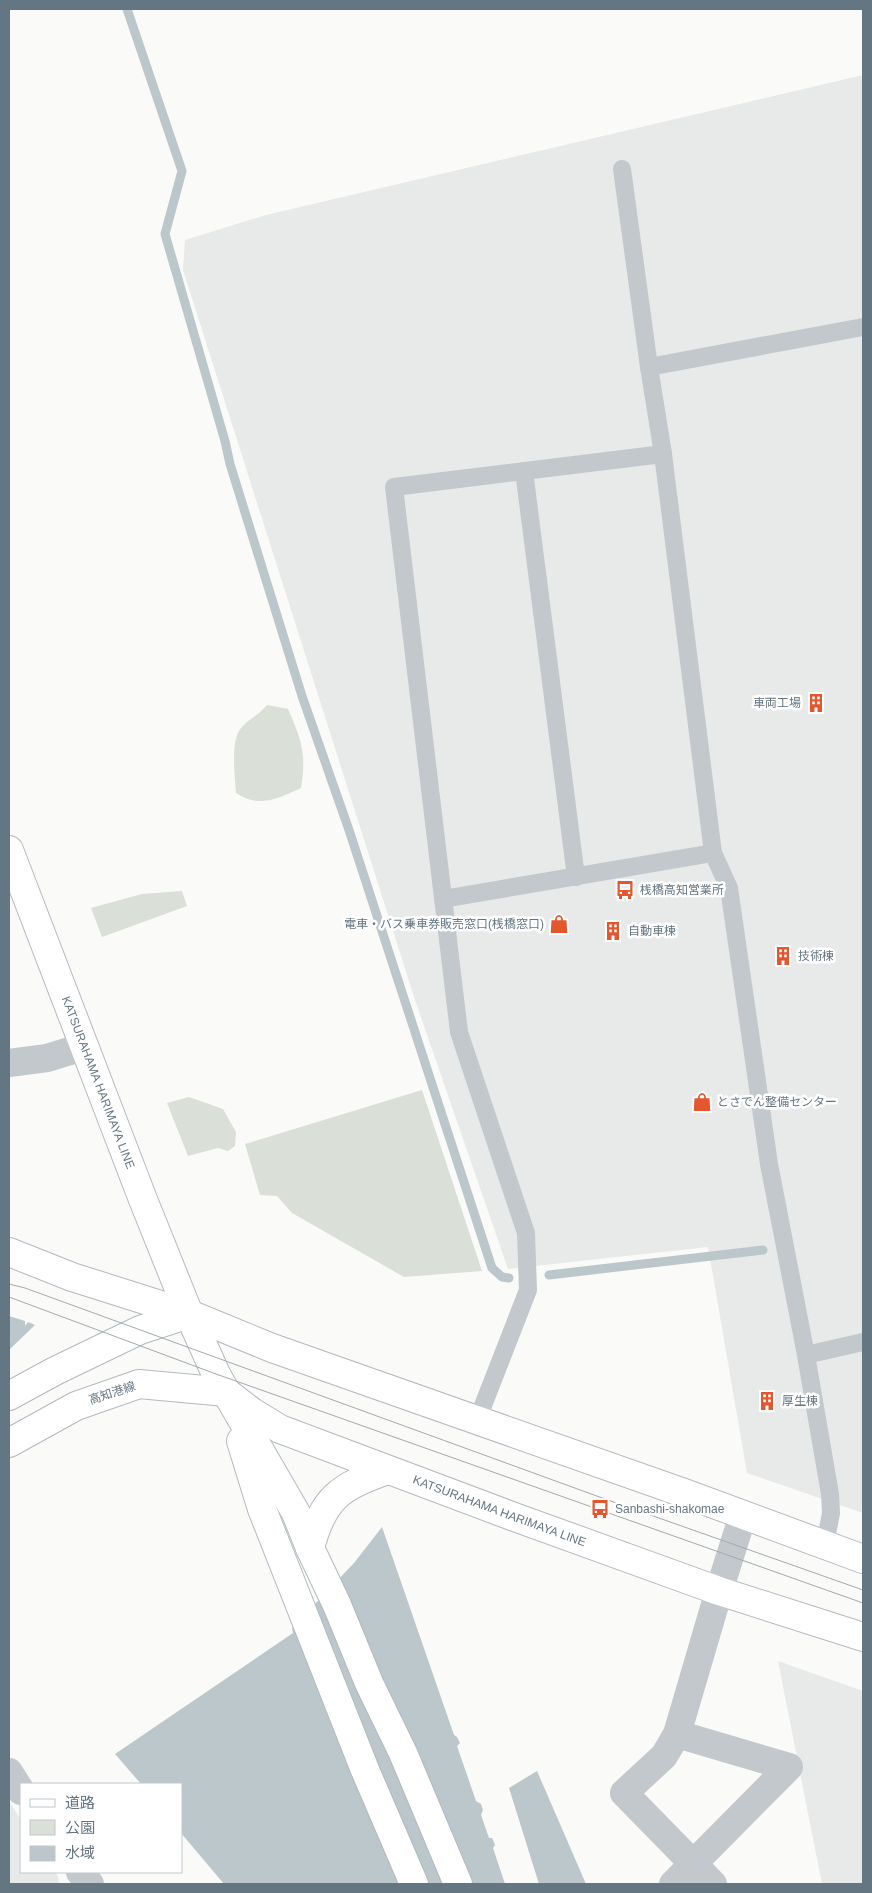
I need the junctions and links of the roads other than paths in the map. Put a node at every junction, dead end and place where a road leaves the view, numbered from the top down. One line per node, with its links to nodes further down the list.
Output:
1 (622, 169): 3 (lane)
2 (863, 327): 3 (lane)
3 (649, 367): 4 (lane)
4 (663, 454): 5 (lane); 7 (lane)
5 (524, 471): 8 (lane); 9 (lane)
6 (9, 850): 10 (main road, KATSURAHAMA HARIMAYA LINE)
7 (713, 853): 8 (lane); 15 (lane)
8 (576, 877): 9 (lane)
9 (443, 899): 18 (lane)
10 (83, 1047): 11 (street); 13 (main road, KATSURAHAMA HARIMAYA LINE)
11 (9, 1063)
12 (9, 1252): 13 (main road)
13 (189, 1314): 16 (main road, KATSURAHAMA HARIMAYA LINE); 17 (main road); 18 (main road)
14 (863, 1342): 15 (lane)
15 (806, 1355): 22 (lane)
16 (226, 1392): 19 (main road, 高知港線); 20 (main road, KATSURAHAMA HARIMAYA LINE); 23 (main road); 33 (main road)
17 (9, 1396)
18 (477, 1421): 21 (main road)
19 (9, 1443)
20 (388, 1470): 23 (main road); 25 (main road, KATSURAHAMA HARIMAYA LINE)
21 (743, 1515): 22 (main road); 25 (street)
22 (825, 1545): 24 (main road)
23 (310, 1548): 34 (main road)
24 (863, 1559)
25 (719, 1591): 26 (main road, KATSURAHAMA HARIMAYA LINE); 27 (street)
26 (863, 1637)
27 (676, 1734): 30 (street); 30 (street)
28 (9, 1772): 29 (street)
29 (20, 1789)
30 (693, 1864): 35 (street); 36 (street)
31 (81, 1873): 32 (street)
32 (90, 1884)
33 (414, 1884)
34 (458, 1884)
35 (673, 1884)
36 (714, 1884)

